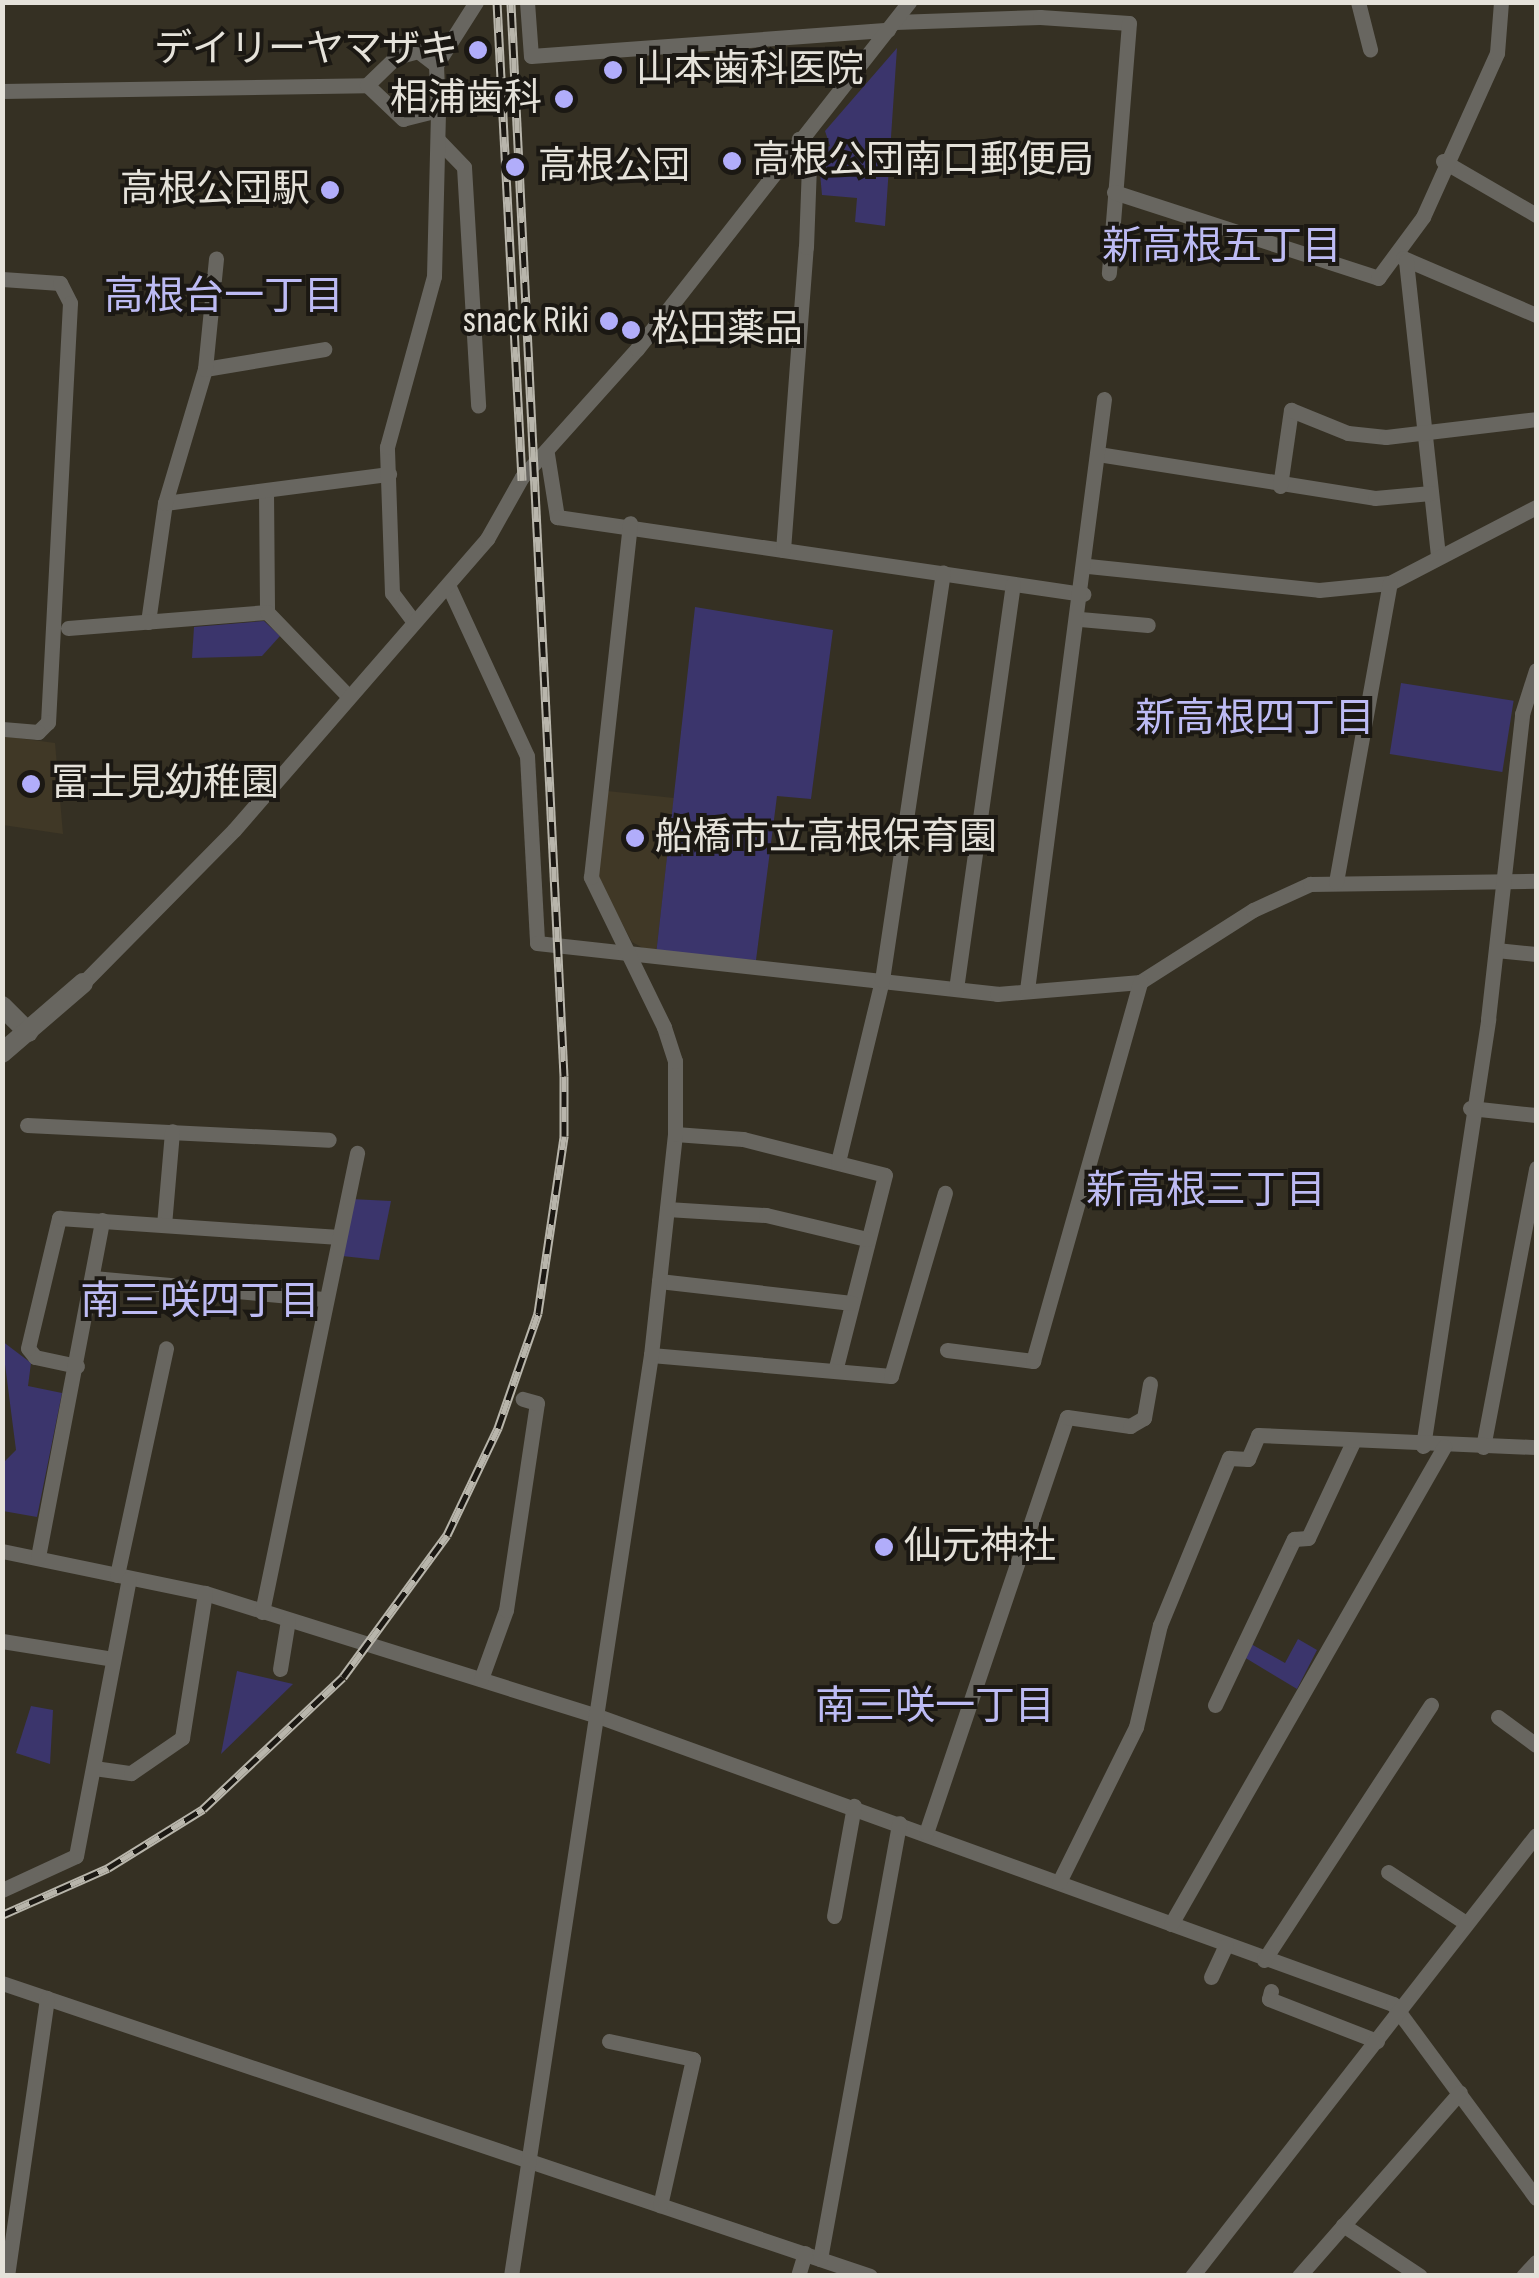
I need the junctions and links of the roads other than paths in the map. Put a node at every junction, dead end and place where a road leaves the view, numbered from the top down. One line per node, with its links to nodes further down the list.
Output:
1 (476, 2): 8 (street)
2 (527, 2): 6 (street)
3 (909, 2): 6 (street)
4 (1358, 2): 7 (street)
5 (1500, 2): 14 (street)
6 (892, 26): 12 (street); 15 (street)
7 (1370, 49)
8 (434, 60): 9 (street); 11 (street)
9 (373, 80): 10 (street); 11 (street)
10 (2, 91)
11 (438, 110): 13 (street)
12 (800, 139): 28 (street); 37 (street)
13 (438, 141): 25 (street); 30 (street)
14 (1443, 161): 16 (street); 17 (street)
15 (1114, 192): 17 (street); 19 (street)
16 (1536, 215)
17 (1404, 258): 21 (street); 27 (street)
18 (216, 259): 23 (street)
19 (1109, 273)
20 (2, 279): 53 (street)
21 (1536, 315)
22 (324, 349): 23 (street)
23 (206, 369): 34 (street)
24 (1104, 399): 29 (street)
25 (478, 406)
26 (1536, 419): 27 (street)
27 (1426, 434): 31 (street); 33 (street)
28 (546, 454): 36 (street); 43 (street)
29 (1098, 454): 31 (street); 39 (street)
30 (389, 474): 32 (street); 48 (street)
31 (1280, 486): 33 (street)
32 (266, 492): 34 (street); 45 (street)
33 (1431, 493): 38 (street)
34 (166, 503): 47 (street)
35 (1536, 507): 38 (street)
36 (630, 524): 37 (street); 58 (street)
37 (783, 550): 40 (street)
38 (1438, 556): 41 (street)
39 (1088, 566): 41 (street); 44 (street)
40 (943, 573): 42 (street); 60 (street)
41 (1390, 582): 55 (street)
42 (1013, 584): 44 (street); 63 (street)
43 (448, 585): 48 (street); 58 (street)
44 (1084, 594): 46 (street)
45 (266, 612): 47 (street); 52 (street)
46 (1080, 619): 49 (street); 64 (street)
47 (148, 622): 50 (street)
48 (414, 622): 52 (street)
49 (1148, 625)
50 (68, 628)
51 (1536, 670): 56 (street)
52 (349, 697): 62 (street)
53 (2, 729)
54 (1536, 880): 56 (street)
55 (1336, 882): 56 (street); 61 (street)
56 (1505, 886): 57 (street)
57 (1496, 950): 59 (street); 68 (street)
58 (629, 953): 60 (street); 72 (street)
59 (1536, 954)
60 (882, 980): 63 (street); 75 (street)
61 (1140, 982): 64 (street); 88 (street)
62 (83, 983): 66 (street)
63 (956, 989): 64 (street)
64 (1028, 990)
65 (2, 1006): 66 (street)
66 (28, 1032): 67 (street)
67 (2, 1053)
68 (1470, 1108): 69 (street); 95 (street)
69 (1536, 1115)
70 (27, 1125): 71 (street)
71 (172, 1131): 73 (street); 80 (street)
72 (675, 1134): 75 (street); 78 (street)
73 (329, 1140)
74 (356, 1154): 81 (street)
75 (838, 1162): 82 (street)
76 (1536, 1168): 97 (street)
77 (945, 1193): 91 (street)
78 (667, 1209): 82 (street); 84 (street)
79 (102, 1220): 80 (street); 83 (street); 90 (street)
80 (164, 1225): 81 (street)
81 (336, 1237): 85 (street)
82 (867, 1239): 86 (street)
83 (93, 1278): 85 (street); 90 (street)
84 (659, 1281): 86 (street); 89 (street)
85 (326, 1299): 103 (street)
86 (852, 1303): 91 (street)
87 (166, 1348): 101 (street)
88 (947, 1350)
89 (651, 1355): 91 (street); 111 (street)
90 (76, 1366): 100 (street)
91 (836, 1367)
92 (1150, 1384): 117 (street)
93 (523, 1399): 108 (street)
94 (1353, 1442): 95 (street); 109 (street); 120 (street)
95 (1423, 1446): 96 (street)
96 (1444, 1446): 97 (street); 124 (street)
97 (1483, 1447): 98 (street)
98 (1536, 1447)
99 (2, 1551): 100 (street)
100 (38, 1557): 101 (street)
101 (123, 1577): 102 (street); 106 (street)
102 (204, 1594): 103 (street); 114 (street)
103 (262, 1612): 104 (street)
104 (288, 1620): 107 (street); 108 (street)
105 (2, 1641): 106 (street)
106 (113, 1659): 114 (street)
107 (280, 1668)
108 (481, 1679): 111 (street)
109 (1215, 1705)
110 (1431, 1705): 126 (street)
111 (595, 1715): 115 (street); 135 (street)
112 (1498, 1717): 113 (street)
113 (1536, 1745)
114 (94, 1768): 121 (street)
115 (854, 1806): 116 (street); 122 (street)
116 (900, 1824): 117 (street); 139 (street)
117 (926, 1833): 120 (street)
118 (1536, 1835): 123 (street)
119 (1388, 1872): 123 (street)
120 (1059, 1882): 124 (street)
121 (2, 1890)
122 (834, 1916)
123 (1466, 1923): 131 (street)
124 (1170, 1924): 125 (street)
125 (1226, 1946): 126 (street); 127 (street)
126 (1264, 1960): 131 (street)
127 (1211, 1977)
128 (2, 1983): 130 (street)
129 (1271, 1991): 132 (street)
130 (47, 1998): 135 (street); 141 (street)
131 (1402, 2009): 132 (street); 134 (street)
132 (1377, 2040): 145 (street)
133 (609, 2042): 137 (street)
134 (1460, 2092): 136 (street); 138 (street)
135 (527, 2160): 137 (street); 142 (street)
136 (1536, 2198)
137 (660, 2205): 139 (street)
138 (1344, 2225): 146 (street); 147 (street)
139 (813, 2256): 143 (street); 144 (street)
140 (1536, 2262): 148 (street)
141 (7, 2276)
142 (510, 2276)
143 (798, 2276)
144 (870, 2276)
145 (1192, 2276)
146 (1299, 2276)
147 (1420, 2276)
148 (1523, 2276)

